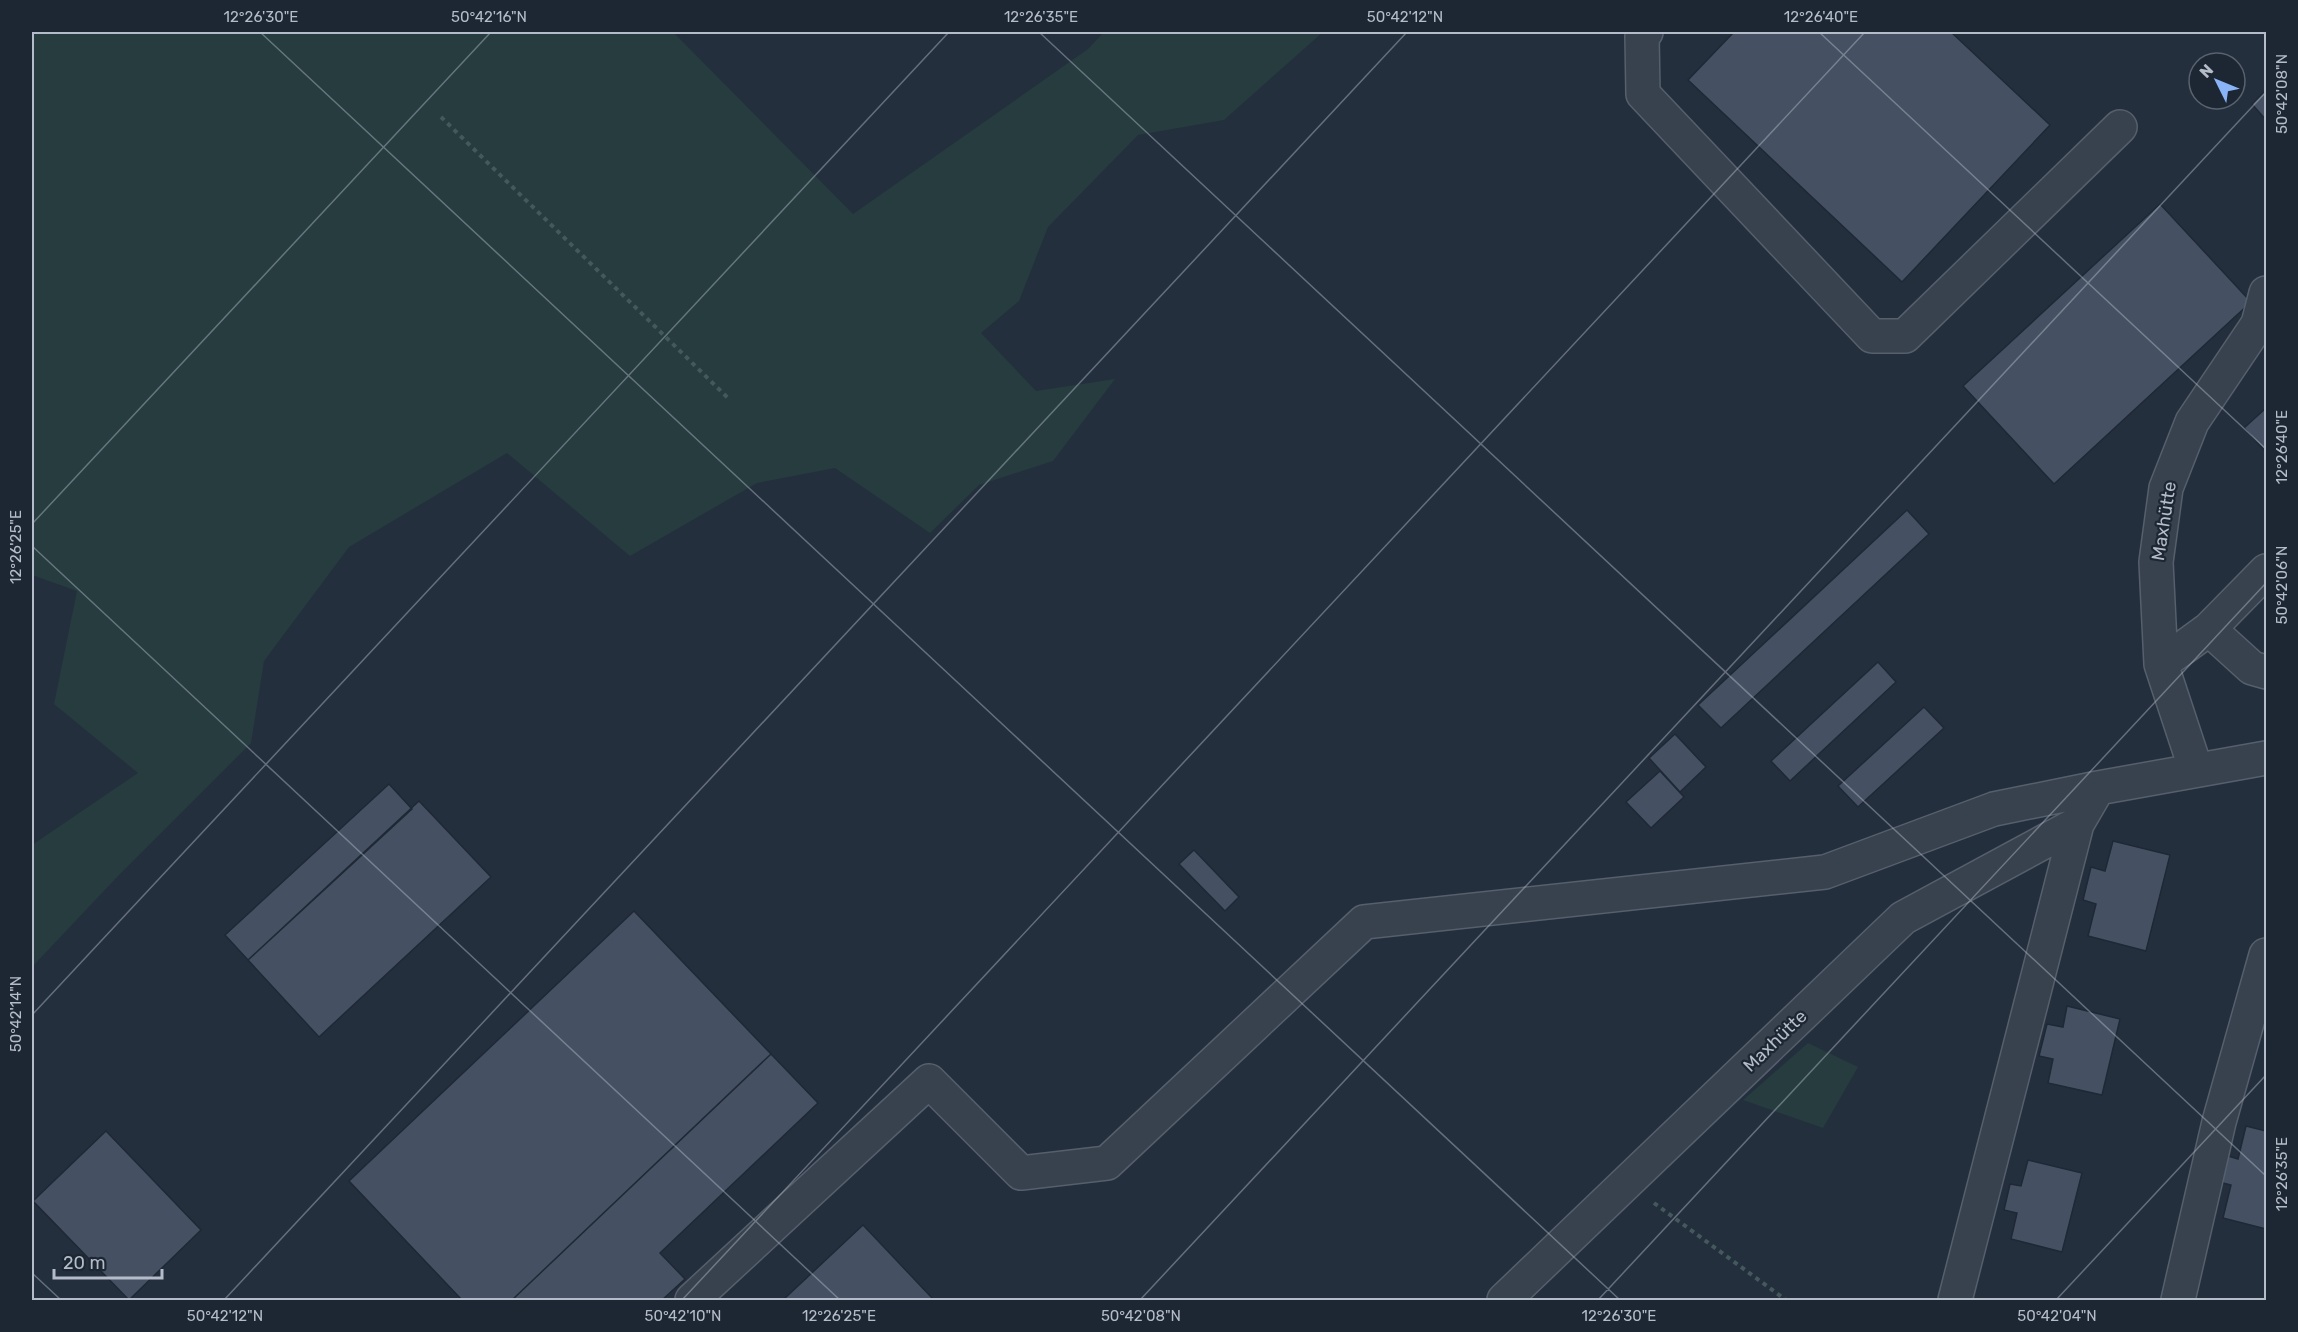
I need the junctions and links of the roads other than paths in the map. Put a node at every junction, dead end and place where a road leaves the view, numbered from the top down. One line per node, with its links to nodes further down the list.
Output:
1 (1646, 32): 2 (street)
2 (2120, 127)
3 (2266, 293): 6 (street, Maxhütte)
4 (2266, 572): 5 (street)
5 (2208, 629): 6 (street); 7 (street)
6 (2161, 664): 9 (street, Maxhütte)
7 (2266, 672)
8 (2266, 758): 9 (street)
9 (2196, 770): 10 (street)
10 (2098, 788): 11 (street); 13 (street)
11 (2077, 824): 14 (street, Maxhütte); 15 (street)
12 (2266, 955): 16 (street)
13 (692, 1300)
14 (1504, 1300)
15 (1955, 1300)
16 (2178, 1300)

